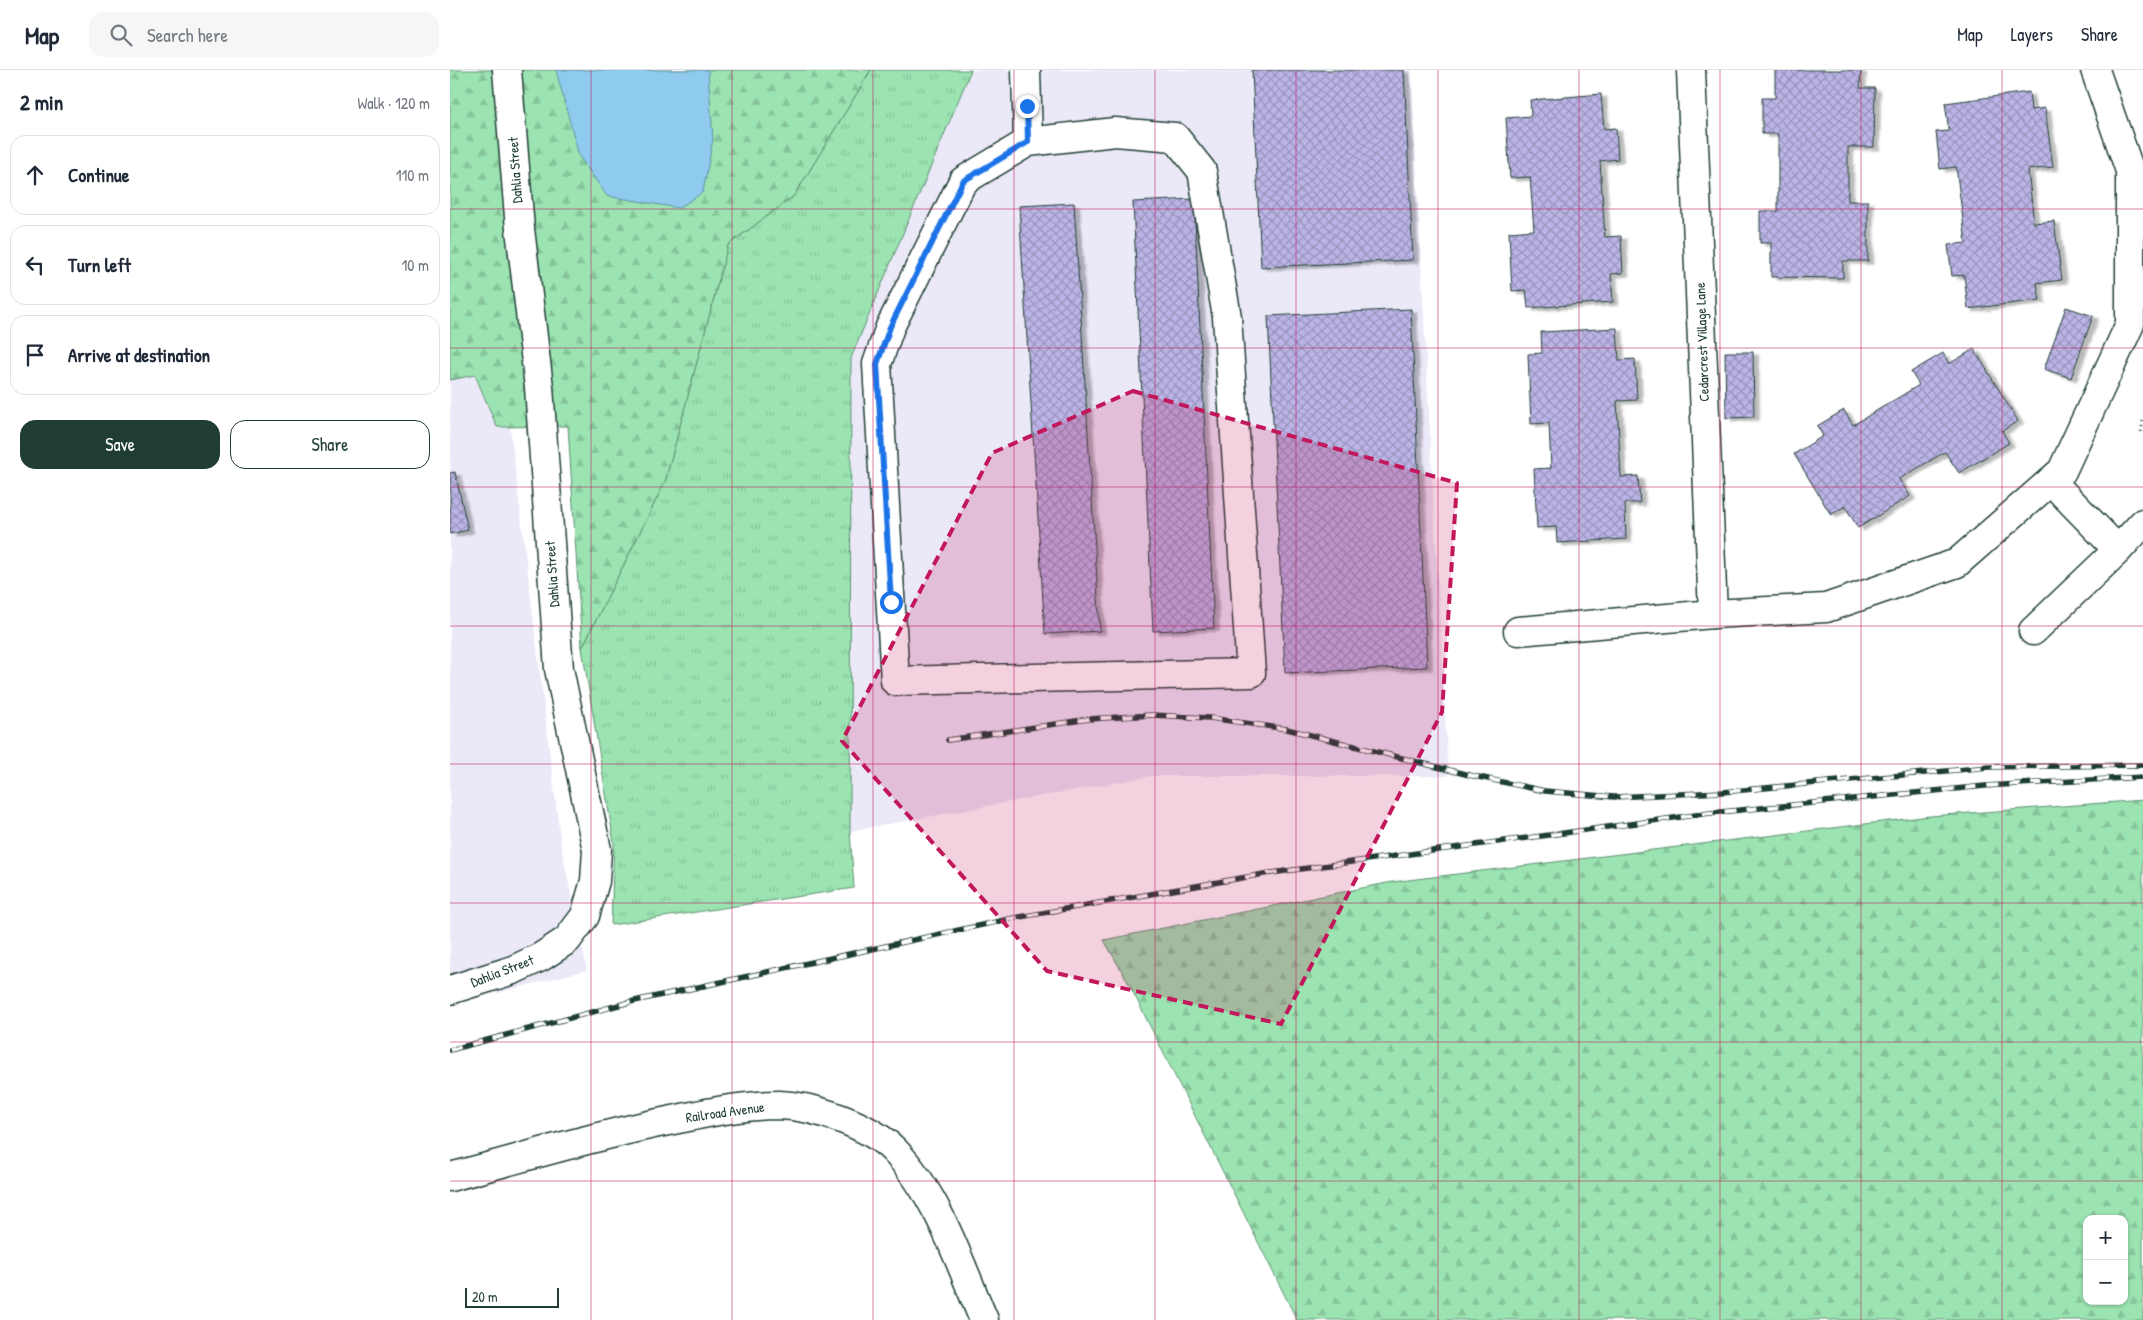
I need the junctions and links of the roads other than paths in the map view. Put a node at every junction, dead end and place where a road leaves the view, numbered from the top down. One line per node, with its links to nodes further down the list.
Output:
1 (507, 70): 12 (street, Dahlia Street)
2 (1026, 70): 5 (street)
3 (1691, 70): 9 (street, Cedarcrest Village Lane)
4 (2094, 70): 6 (street)
5 (1028, 142): 5 (street)
6 (2051, 481): 8 (street); 9 (street)
7 (2143, 523): 8 (street)
8 (2118, 550): 11 (street)
9 (1713, 614): 10 (street)
10 (1518, 630)
11 (2033, 630)
12 (450, 990)
13 (450, 1177): 14 (street, Railroad Avenue)
14 (984, 1320)

